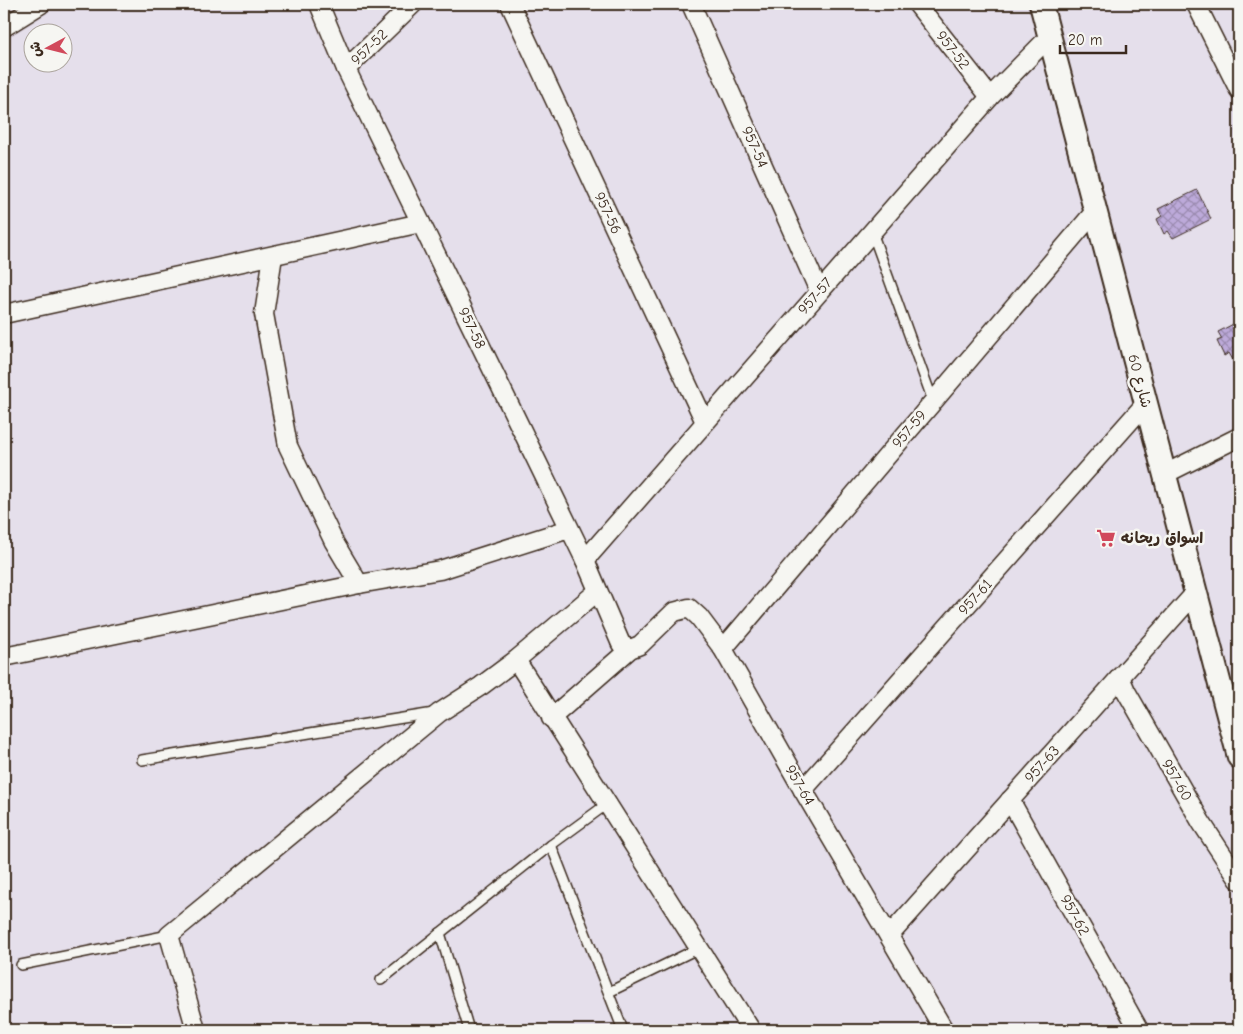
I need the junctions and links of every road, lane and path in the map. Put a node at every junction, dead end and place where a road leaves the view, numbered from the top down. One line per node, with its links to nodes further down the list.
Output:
1 (40, 4): 9 (street)
2 (319, 4): 11 (street, 957-58)
3 (413, 4): 11 (street, 957-52)
4 (510, 4): 22 (street, 957-56)
5 (692, 4): 18 (street, 957-54)
6 (917, 4): 13 (street, 957-52)
7 (1042, 4): 10 (street, شارع 60)
8 (1196, 4): 12 (street)
9 (4, 27)
10 (1050, 36): 13 (street, 957-57); 14 (street, شارع 60)
11 (346, 69): 15 (street, 957-58)
12 (1239, 90)
13 (990, 97): 16 (street, 957-57)
14 (1096, 210): 20 (street, 957-59); 21 (street, شارع 60)
15 (421, 224): 17 (street); 25 (street, 957-58)
16 (872, 231): 18 (street, 957-57); 20 (lane)
17 (273, 256): 19 (street); 27 (street)
18 (819, 291): 22 (street, 957-57)
19 (4, 314)
20 (933, 401): 31 (street, 957-59)
21 (1146, 403): 24 (street, شارع 60); 40 (street, 957-61)
22 (705, 422): 26 (street, 957-57)
23 (1239, 437): 24 (street)
24 (1165, 474): 29 (street, شارع 60)
25 (570, 529): 26 (street, 957-58); 27 (street)
26 (585, 560): 28 (street, 957-58)
27 (359, 584): 32 (street)
28 (598, 590): 30 (street, 957-58); 33 (street)
29 (1196, 592): 34 (street, 957-63); 35 (street, شارع 60)
30 (630, 649): 31 (street, 957-64); 37 (street)
31 (723, 649): 40 (street, 957-64)
32 (4, 657)
33 (516, 660): 36 (street); 37 (street)
34 (1120, 677): 41 (street, 957-63); 44 (street, 957-60)
35 (1234, 712): 38 (street, شارع 60)
36 (439, 713): 39 (lane); 46 (street)
37 (551, 718): 42 (street)
38 (1239, 757)
39 (142, 760)
40 (803, 790): 47 (street, 957-64)
41 (1010, 800): 47 (street, 957-63); 57 (street, 957-62)
42 (607, 804): 43 (lane); 48 (street)
43 (552, 845): 45 (lane); 51 (lane)
44 (1239, 880)
45 (440, 933): 50 (lane); 53 (lane)
46 (169, 935): 49 (lane); 52 (street)
47 (889, 936): 56 (street, 957-64)
48 (699, 948): 51 (lane); 55 (street)
49 (21, 965)
50 (381, 980)
51 (609, 992): 54 (lane)
52 (196, 1030)
53 (469, 1030)
54 (623, 1030)
55 (751, 1030)
56 (944, 1030)
57 (1139, 1030)

